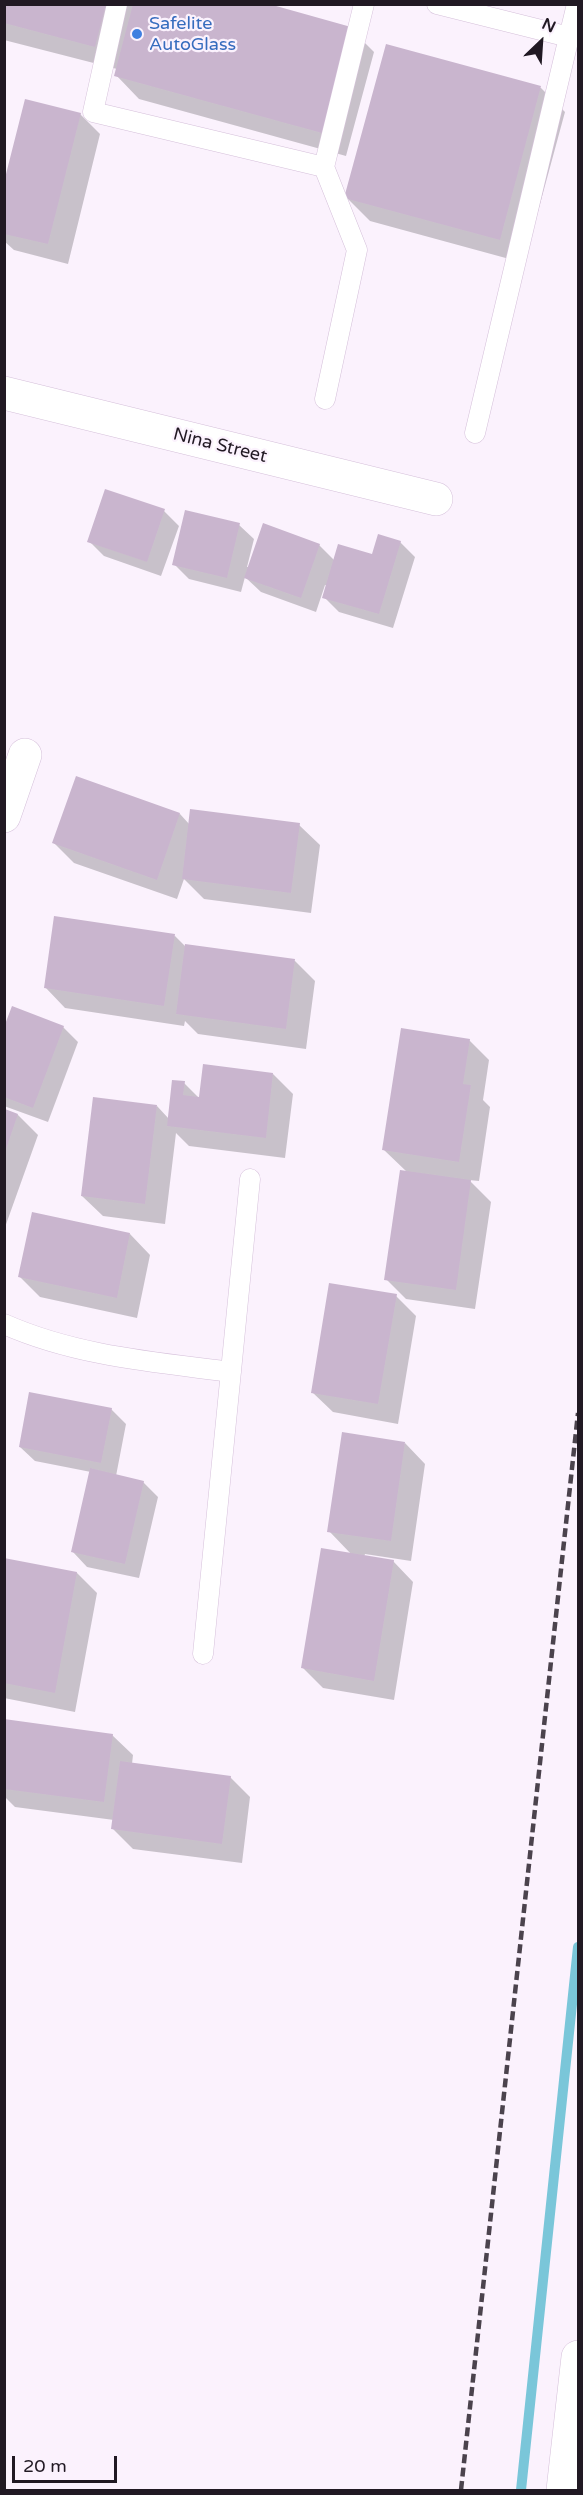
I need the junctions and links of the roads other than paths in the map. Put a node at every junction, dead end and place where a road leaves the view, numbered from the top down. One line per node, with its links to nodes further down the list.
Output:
1 (117, 4): 6 (lane)
2 (364, 4): 6 (lane)
3 (437, 4): 5 (lane)
4 (577, 4): 5 (lane)
5 (569, 37): 9 (lane)
6 (324, 167): 8 (lane)
7 (4, 393): 10 (street, Nina Street)
8 (325, 399)
9 (475, 433)
10 (436, 499)
11 (25, 755): 12 (street)
12 (4, 816)
13 (250, 1179): 15 (lane)
14 (4, 1324): 15 (lane)
15 (231, 1372): 16 (lane)
16 (203, 1654)
17 (579, 2357): 18 (street)
18 (563, 2490)

